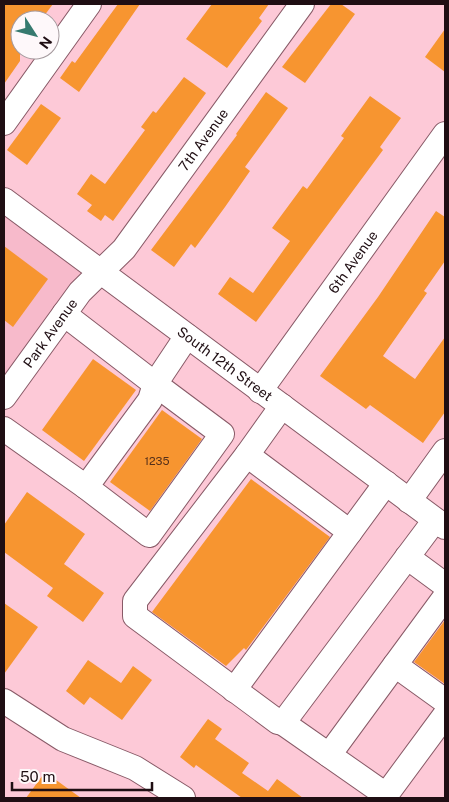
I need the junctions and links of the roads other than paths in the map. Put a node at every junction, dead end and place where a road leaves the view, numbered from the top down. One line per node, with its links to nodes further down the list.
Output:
1 (88, 4): 3 (street)
2 (302, 4): 6 (street, 7th Avenue)
3 (4, 123)
4 (445, 134): 10 (street, 6th Avenue)
5 (4, 200): 6 (street, South 12th Street)
6 (101, 271): 7 (street, Park Avenue); 8 (street, South 12th Street)
7 (64, 314): 9 (street); 11 (street, Park Avenue)
8 (187, 336): 9 (street); 10 (street, South 12th Street)
9 (155, 384): 17 (street); 17 (street)
10 (260, 390): 12 (street, South 12th Street)
11 (4, 397)
12 (282, 406): 15 (street); 16 (street, South 12th Street)
13 (4, 429): 17 (street)
14 (445, 451): 18 (street)
15 (247, 455): 20 (street); 25 (street)
16 (386, 483): 18 (street, South 12th Street); 20 (street)
17 (86, 487)
18 (409, 501): 19 (street, South 12th Street)
19 (440, 524): 21 (street)
20 (350, 532): 25 (street)
21 (407, 557): 22 (street); 29 (street)
22 (445, 585)
23 (445, 597): 24 (street)
24 (395, 665): 27 (street); 30 (street)
25 (234, 690): 29 (street)
26 (4, 701): 31 (street)
27 (445, 702)
28 (445, 715): 30 (street)
29 (283, 723): 30 (street)
30 (329, 755)
31 (183, 798)

